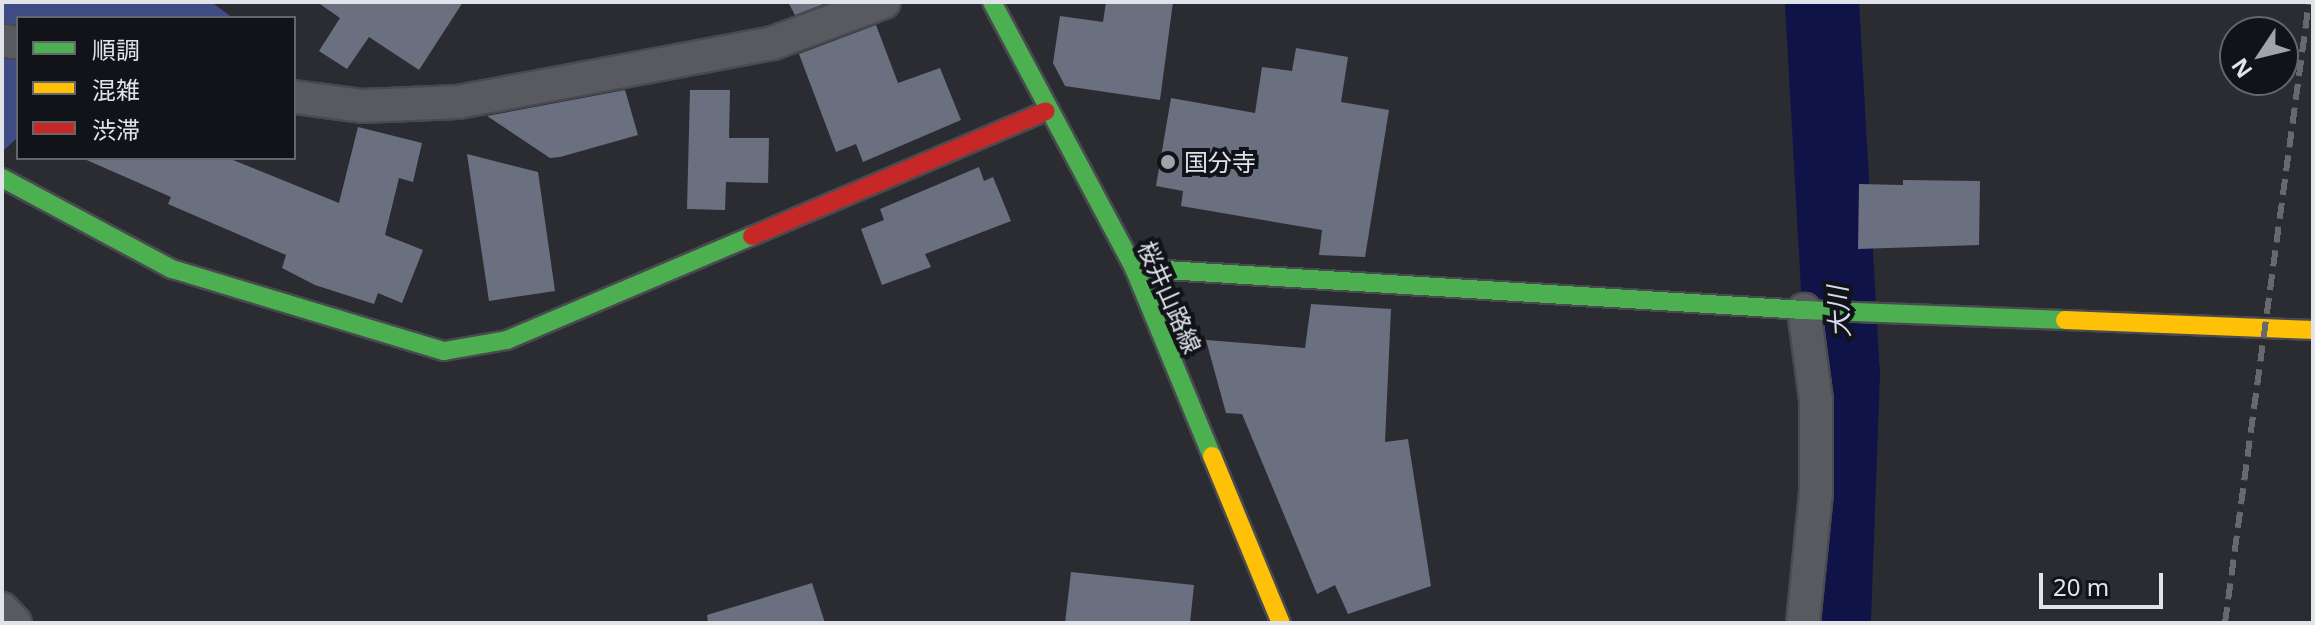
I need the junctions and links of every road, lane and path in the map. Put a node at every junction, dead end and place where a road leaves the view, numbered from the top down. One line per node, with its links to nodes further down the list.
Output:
1 (884, 2): 3 (street)
2 (992, 2): 4 (street, 桜井山路線)
3 (296, 97)
4 (1046, 111): 5 (street); 6 (street, 桜井山路線)
5 (2, 178)
6 (1134, 268): 7 (street); 11 (street, 桜井山路線)
7 (1804, 310): 8 (street); 12 (street)
8 (2313, 330)
9 (2, 609): 10 (street)
10 (15, 623)
11 (1281, 623)
12 (1803, 623)

